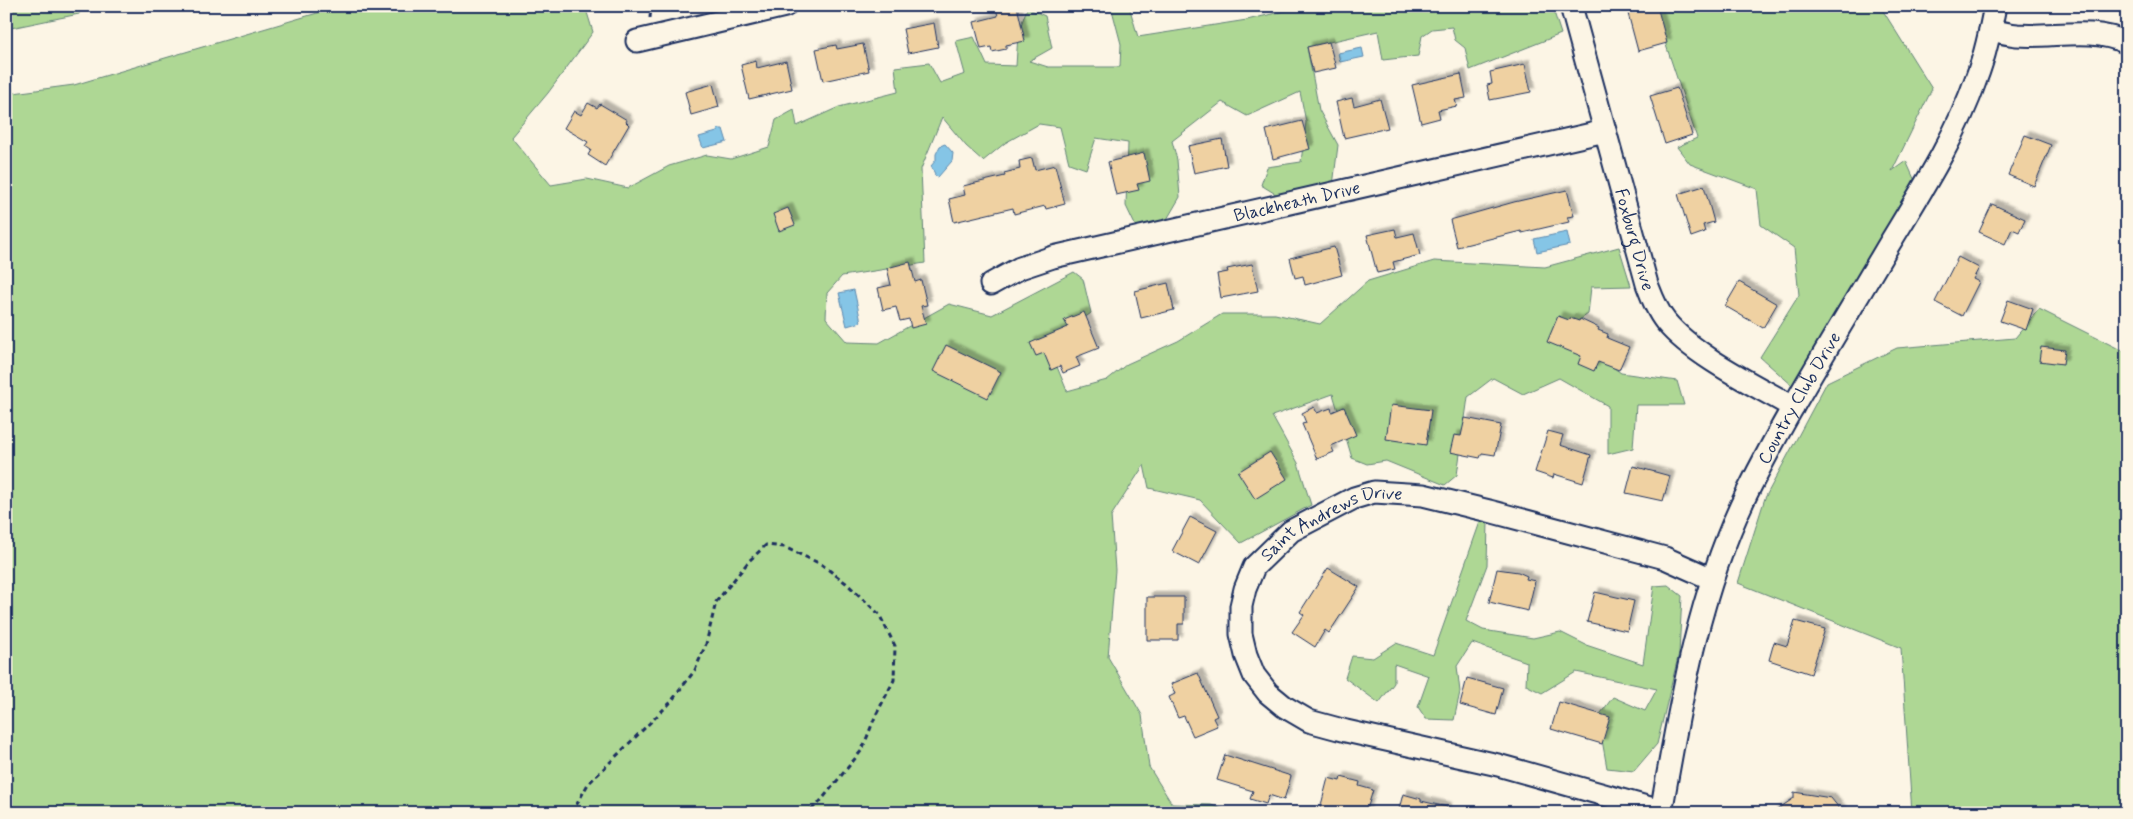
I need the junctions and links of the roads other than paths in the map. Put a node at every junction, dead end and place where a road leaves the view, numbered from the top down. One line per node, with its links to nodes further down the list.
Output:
1 (785, 6): 5 (street)
2 (1571, 6): 7 (street, Foxburg Drive)
3 (1995, 6): 4 (street, Country Club Drive)
4 (1990, 30): 6 (street); 9 (street, Country Club Drive)
5 (637, 41)
6 (2127, 43)
7 (1605, 131): 8 (street, Blackheath Drive); 9 (street, Foxburg Drive)
8 (991, 284)
9 (1793, 408): 10 (street, Country Club Drive)
10 (1712, 579): 11 (street, Country Club Drive); 11 (street, Saint Andrews Drive)
11 (1661, 812)

